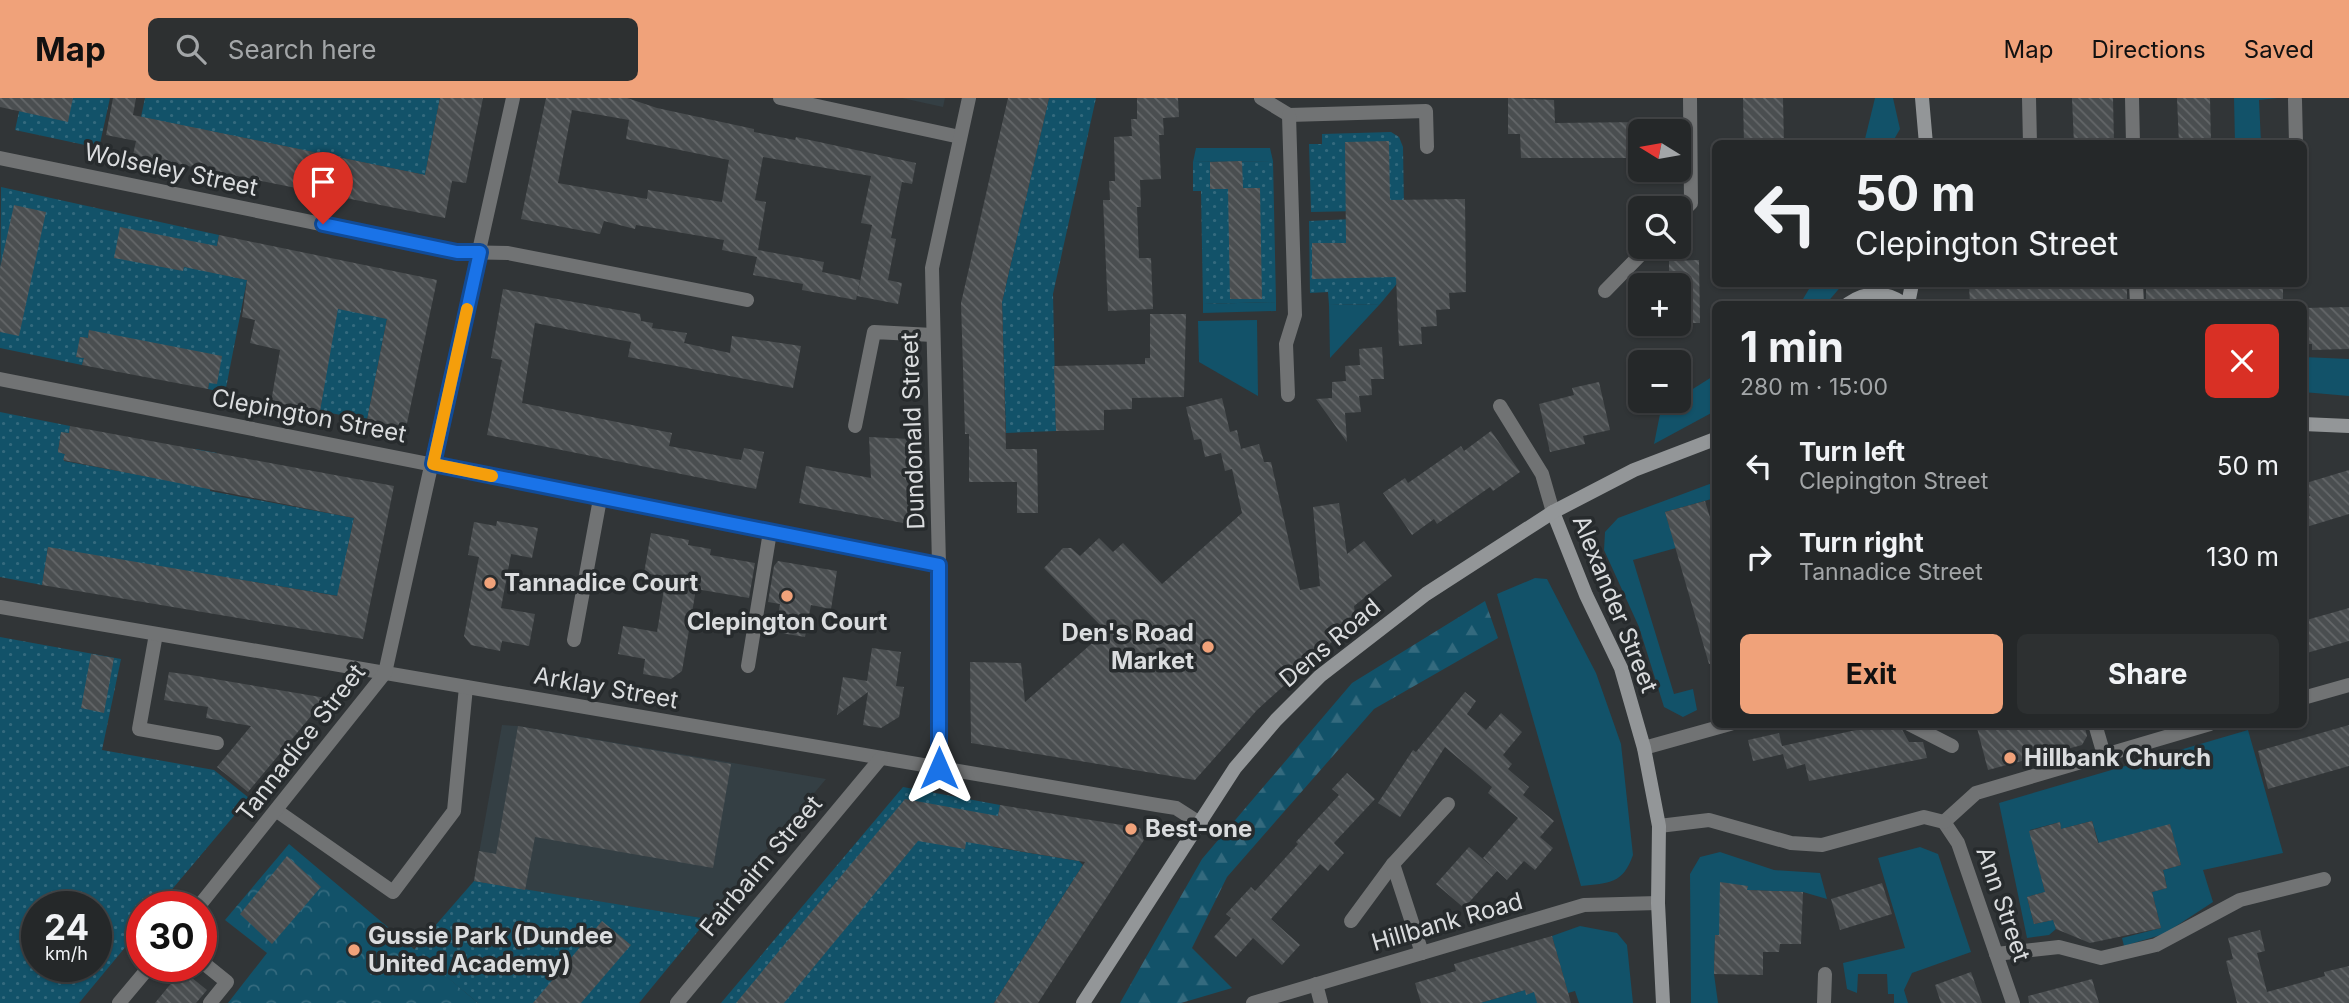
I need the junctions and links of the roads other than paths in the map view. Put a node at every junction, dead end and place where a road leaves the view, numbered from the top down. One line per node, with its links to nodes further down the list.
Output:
1 (513, 98): 19 (street, Tannadice Street)
2 (780, 98): 11 (street)
3 (969, 98): 11 (street, Dundonald Street)
4 (1261, 98): 10 (street)
5 (1690, 98): 18 (street)
6 (1922, 98): 12 (main road)
7 (2029, 98): 13 (street)
8 (2132, 98): 14 (street)
9 (2295, 100): 15 (street)
10 (1289, 116): 16 (street); 27 (street)
11 (960, 136): 25 (street, Dundonald Street)
12 (1925, 140)
13 (2030, 140)
14 (2133, 140)
15 (2296, 140)
16 (1427, 147)
17 (0, 158): 19 (street, Wolseley Street)
18 (1691, 196)
19 (480, 252): 22 (street, Wolseley Street); 33 (street, Tannadice Street)
20 (1636, 259): 21 (street)
21 (1605, 291)
22 (747, 300)
23 (1854, 301): 24 (main road)
24 (1899, 301)
25 (933, 335): 30 (street); 37 (street, Dundonald Street)
26 (0, 379): 33 (street, Clepington Street)
27 (1288, 395)
28 (1500, 406): 35 (street)
29 (2307, 424): 31 (main road)
30 (855, 426)
31 (2349, 426)
32 (1712, 440): 35 (main road, Dens Road)
33 (433, 464): 34 (street, Clepington Street); 42 (street, Tannadice Street)
34 (600, 499): 36 (street, Clepington Street); 40 (street)
35 (1553, 512): 52 (main road, Alexander Street); 59 (main road, Dens Road)
36 (770, 532): 37 (street, Clepington Street); 41 (street)
37 (939, 565): 55 (street, Dundonald Street)
38 (0, 607): 39 (street, Arklay Street)
39 (156, 634): 42 (street, Arklay Street); 50 (street)
40 (574, 640)
41 (748, 666)
42 (385, 673): 44 (street, Arklay Street); 57 (street, Tannadice Street)
43 (2349, 685): 45 (street)
44 (466, 687): 54 (street, Arklay Street); 57 (street)
45 (2307, 697)
46 (1716, 728): 52 (street)
47 (1917, 728): 51 (street)
48 (2096, 728): 53 (street)
49 (2196, 728): 53 (street)
50 (217, 743)
51 (1952, 746)
52 (1644, 748): 60 (main road, Alexander Street)
53 (2104, 755): 58 (street)
54 (881, 758): 55 (street, Arklay Street); 74 (street, Fairbairn Street)
55 (939, 768): 59 (street, Arklay Street)
56 (1448, 804): 61 (street)
57 (277, 811): 63 (street, Tannadice Street)
58 (1944, 822): 60 (street); 67 (street, Ann Street)
59 (1201, 824): 75 (main road, Dens Road)
60 (1659, 826): 64 (main road, Alexander Street)
61 (1393, 864): 65 (street); 66 (street)
62 (2323, 879): 67 (street)
63 (211, 891)
64 (1658, 903): 66 (street, Hillbank Road); 78 (main road, Alexander Street)
65 (1351, 921)
66 (1422, 953): 71 (street, Hillbank Road)
67 (1996, 954): 80 (street, Ann Street)
68 (217, 974): 73 (street)
69 (1825, 974): 79 (street)
70 (137, 982): 72 (street)
71 (1316, 984): 76 (street, Hillbank Road); 77 (street)
72 (119, 1003)
73 (210, 1003)
74 (677, 1003)
75 (1083, 1003)
76 (1253, 1003)
77 (1321, 1003)
78 (1663, 1003)
79 (1824, 1003)
80 (2013, 1003)

